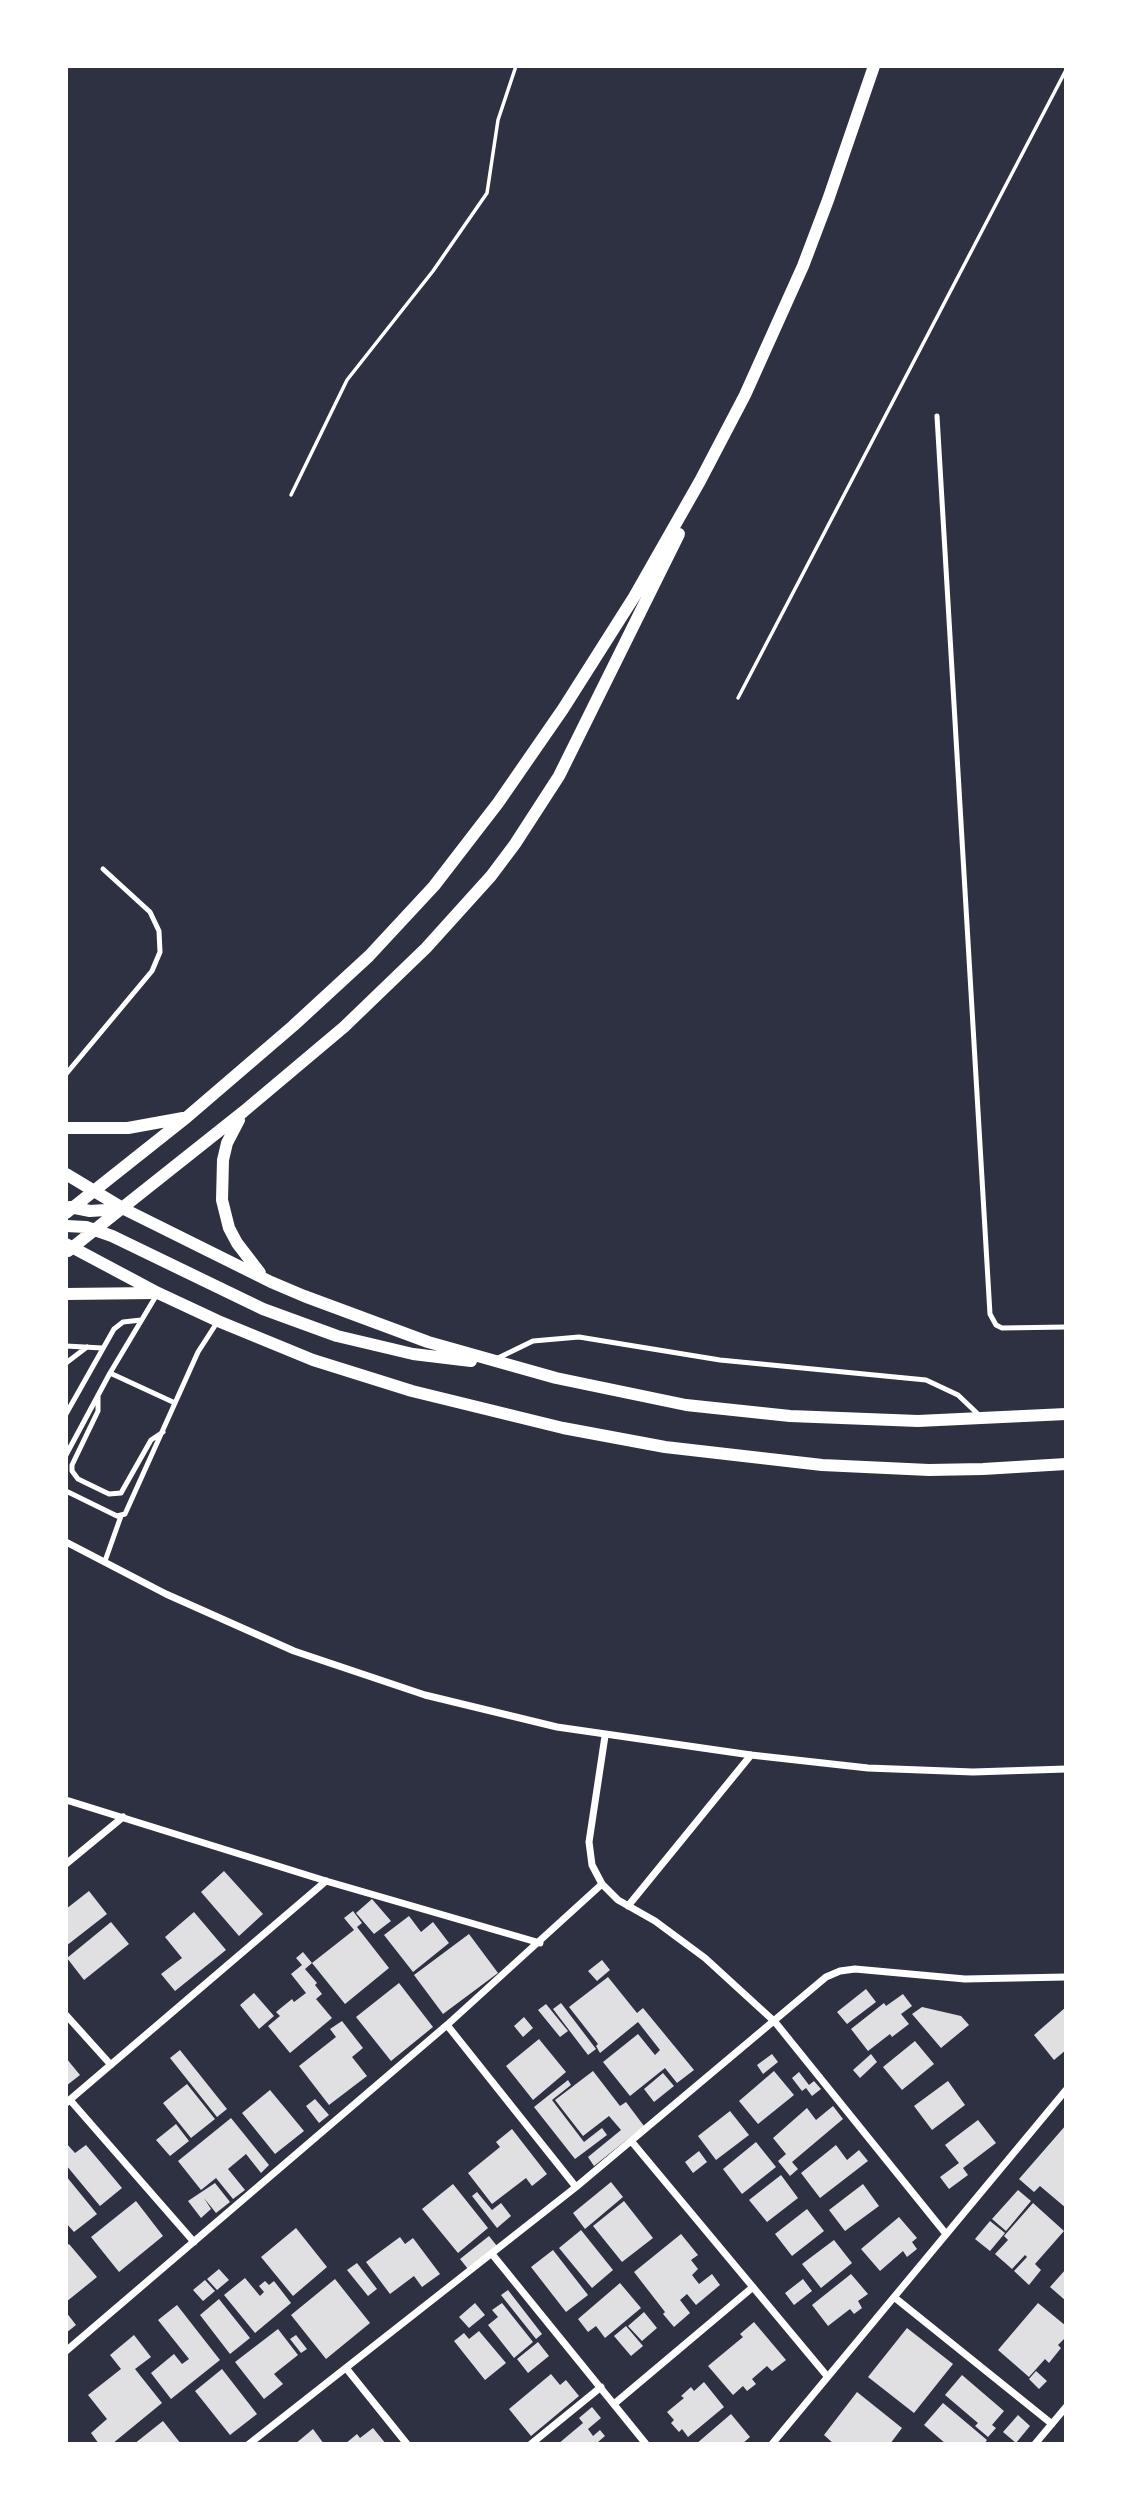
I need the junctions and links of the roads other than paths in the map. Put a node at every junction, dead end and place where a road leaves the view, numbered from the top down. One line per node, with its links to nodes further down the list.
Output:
1 (874, 66): 3 (street)
2 (937, 416): 21 (lane)
3 (701, 481): 6 (street); 7 (street)
4 (103, 869): 5 (lane)
5 (66, 1074)
6 (243, 1112): 12 (street); 16 (street)
7 (187, 1117): 8 (street); 10 (street)
8 (69, 1126)
9 (66, 1174): 10 (street)
10 (95, 1191): 11 (street); 12 (street)
11 (69, 1209): 12 (street)
12 (124, 1209): 14 (street); 16 (street)
13 (66, 1226): 14 (street)
14 (96, 1230): 15 (street); 25 (street)
15 (69, 1248): 17 (street)
16 (271, 1282): 25 (street)
17 (158, 1293): 18 (street); 19 (lane); 20 (street)
18 (66, 1294)
19 (141, 1320): 24 (lane); 27 (lane)
20 (218, 1321): 29 (lane); 35 (street)
21 (1066, 1327)
22 (66, 1346): 23 (lane)
23 (88, 1347): 24 (lane); 26 (lane)
24 (102, 1348): 30 (lane)
25 (492, 1362): 32 (street); 32 (lane)
26 (66, 1363)
27 (110, 1373): 28 (lane); 29 (lane)
28 (97, 1395): 33 (lane); 34 (lane)
29 (175, 1403): 33 (lane)
30 (66, 1413)
31 (1066, 1414): 32 (street)
32 (984, 1419)
33 (163, 1432): 37 (lane)
34 (66, 1455)
35 (1066, 1464)
36 (66, 1491): 37 (lane)
37 (121, 1516): 39 (lane)
38 (66, 1542): 39 (street)
39 (105, 1562): 40 (street)
40 (605, 1736): 41 (street); 47 (street)
41 (751, 1755): 42 (street); 48 (street)
42 (1066, 1769)
43 (66, 1800): 44 (street)
44 (123, 1817): 45 (street); 46 (street)
45 (66, 1864)
46 (326, 1881): 49 (street); 54 (street)
47 (602, 1884): 48 (street); 49 (street)
48 (628, 1906): 52 (street)
49 (540, 1943): 53 (street)
50 (1066, 1977): 52 (street)
51 (66, 2015): 54 (street)
52 (775, 2022): 58 (street); 60 (street)
53 (447, 2025): 59 (street); 61 (street)
54 (111, 2065): 57 (street)
55 (1066, 2090): 56 (street)
56 (1063, 2100): 60 (street)
57 (68, 2102): 61 (street)
58 (632, 2142): 59 (street); 63 (street)
59 (576, 2188): 62 (street)
60 (946, 2234): 64 (street)
61 (194, 2242): 65 (street)
62 (492, 2254): 66 (street); 68 (street)
63 (753, 2287): 67 (street); 69 (street)
64 (894, 2297): 67 (street); 71 (street)
65 (66, 2351)
66 (346, 2368): 72 (street); 73 (street)
67 (827, 2376): 76 (street)
68 (601, 2387): 69 (street); 74 (street)
69 (614, 2404): 75 (street)
70 (1066, 2407): 71 (street)
71 (1052, 2424): 77 (street)
72 (248, 2444)
73 (407, 2444)
74 (531, 2444)
75 (646, 2444)
76 (772, 2444)
77 (1035, 2444)

